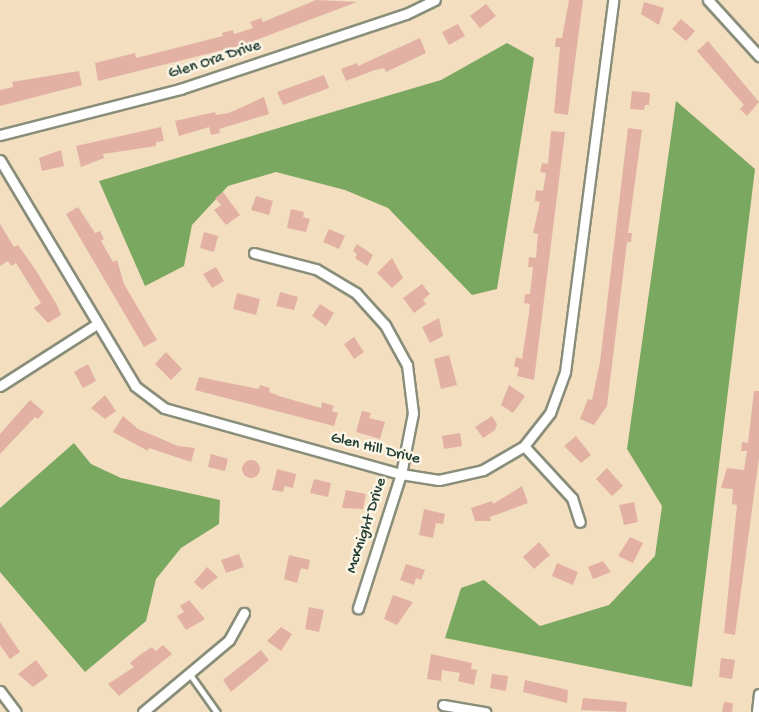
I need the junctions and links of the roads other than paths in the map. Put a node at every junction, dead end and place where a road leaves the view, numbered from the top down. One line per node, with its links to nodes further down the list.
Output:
1 (435, 0): 5 (street, Glen Ora Drive)
2 (613, 0): 10 (street, Glen Hill Drive)
3 (708, 0): 4 (street)
4 (759, 56)
5 (0, 135)
6 (0, 160): 8 (street, Glen Hill Drive)
7 (254, 253): 11 (street, McKnight Drive)
8 (97, 324): 9 (street); 11 (street, Glen Hill Drive)
9 (0, 386)
10 (524, 446): 11 (street, Glen Hill Drive); 12 (street)
11 (401, 474): 13 (street, McKnight Drive)
12 (580, 522)
13 (358, 608)
14 (244, 614): 15 (street)
15 (190, 674): 20 (street); 21 (lane)
16 (1, 693): 19 (street)
17 (759, 694): 23 (street)
18 (443, 705): 22 (street)
19 (16, 712)
20 (143, 712)
21 (217, 712)
22 (485, 712)
23 (757, 712)

